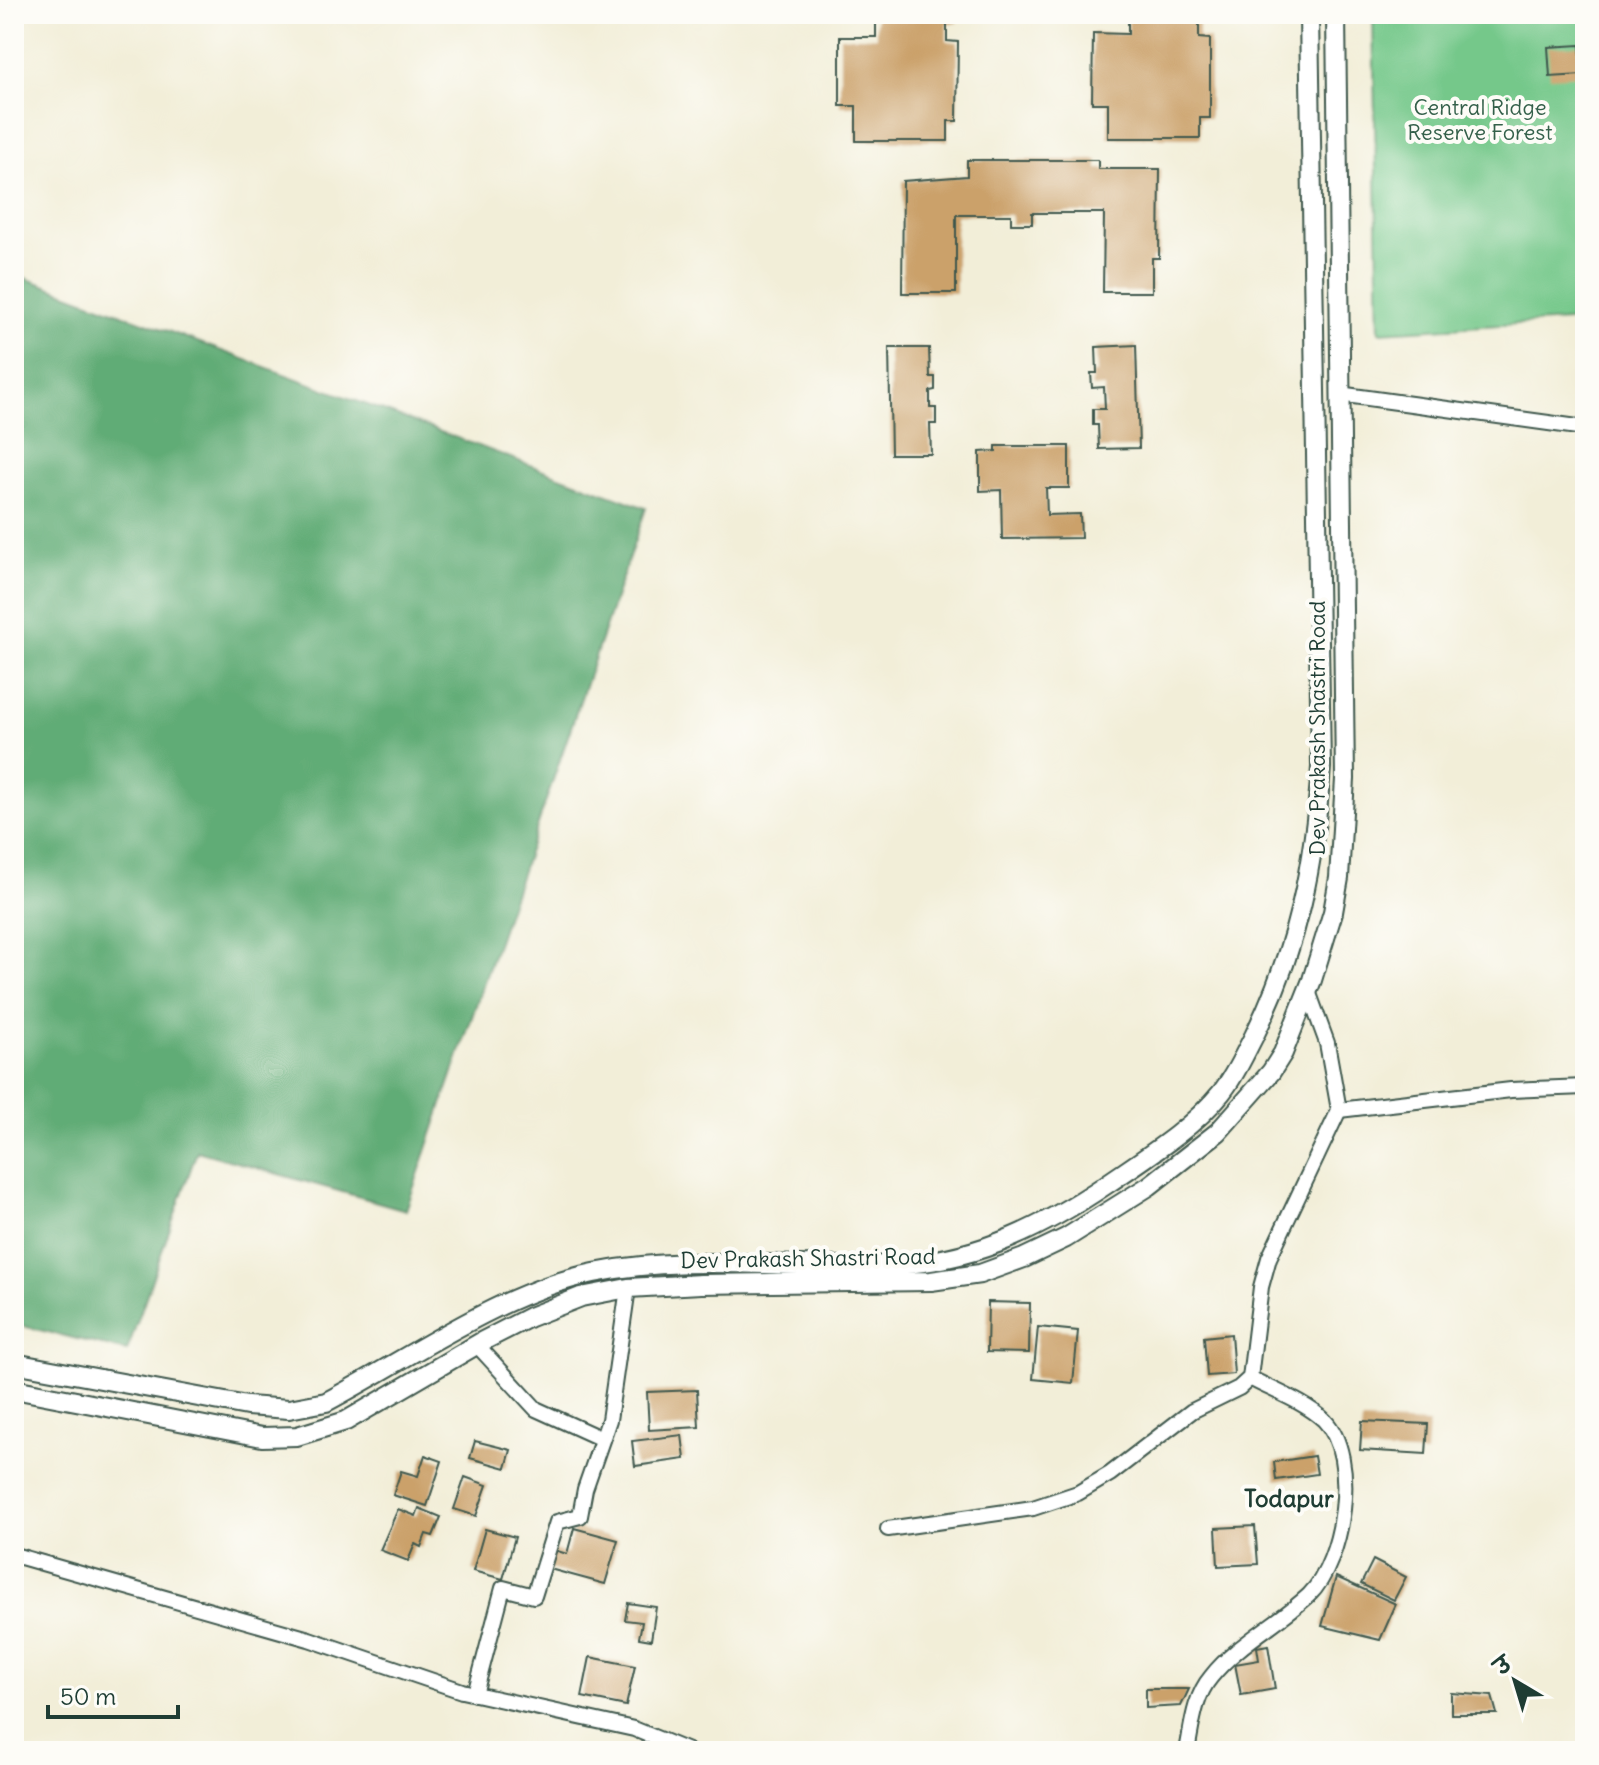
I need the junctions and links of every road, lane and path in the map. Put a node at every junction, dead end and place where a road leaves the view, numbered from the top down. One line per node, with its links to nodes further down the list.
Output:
1 (1309, 14): 5 (street, Dev Prakash Shastri Road)
2 (1336, 14): 3 (street, Dev Prakash Shastri Road)
3 (1339, 394): 4 (street); 6 (street, Dev Prakash Shastri Road)
4 (1585, 428)
5 (1284, 967): 6 (street); 11 (street, Dev Prakash Shastri Road)
6 (1310, 985): 8 (street); 9 (street, Dev Prakash Shastri Road)
7 (1585, 1087): 8 (street)
8 (1339, 1110): 12 (street)
9 (628, 1288): 10 (street, Dev Prakash Shastri Road); 14 (street)
10 (477, 1345): 13 (street, Dev Prakash Shastri Road); 14 (street)
11 (14, 1363)
12 (1250, 1378): 15 (street); 19 (street)
13 (14, 1389)
14 (602, 1439): 17 (street)
15 (888, 1529)
16 (14, 1555): 17 (street)
17 (475, 1694): 18 (street)
18 (688, 1751)
19 (1187, 1751)

